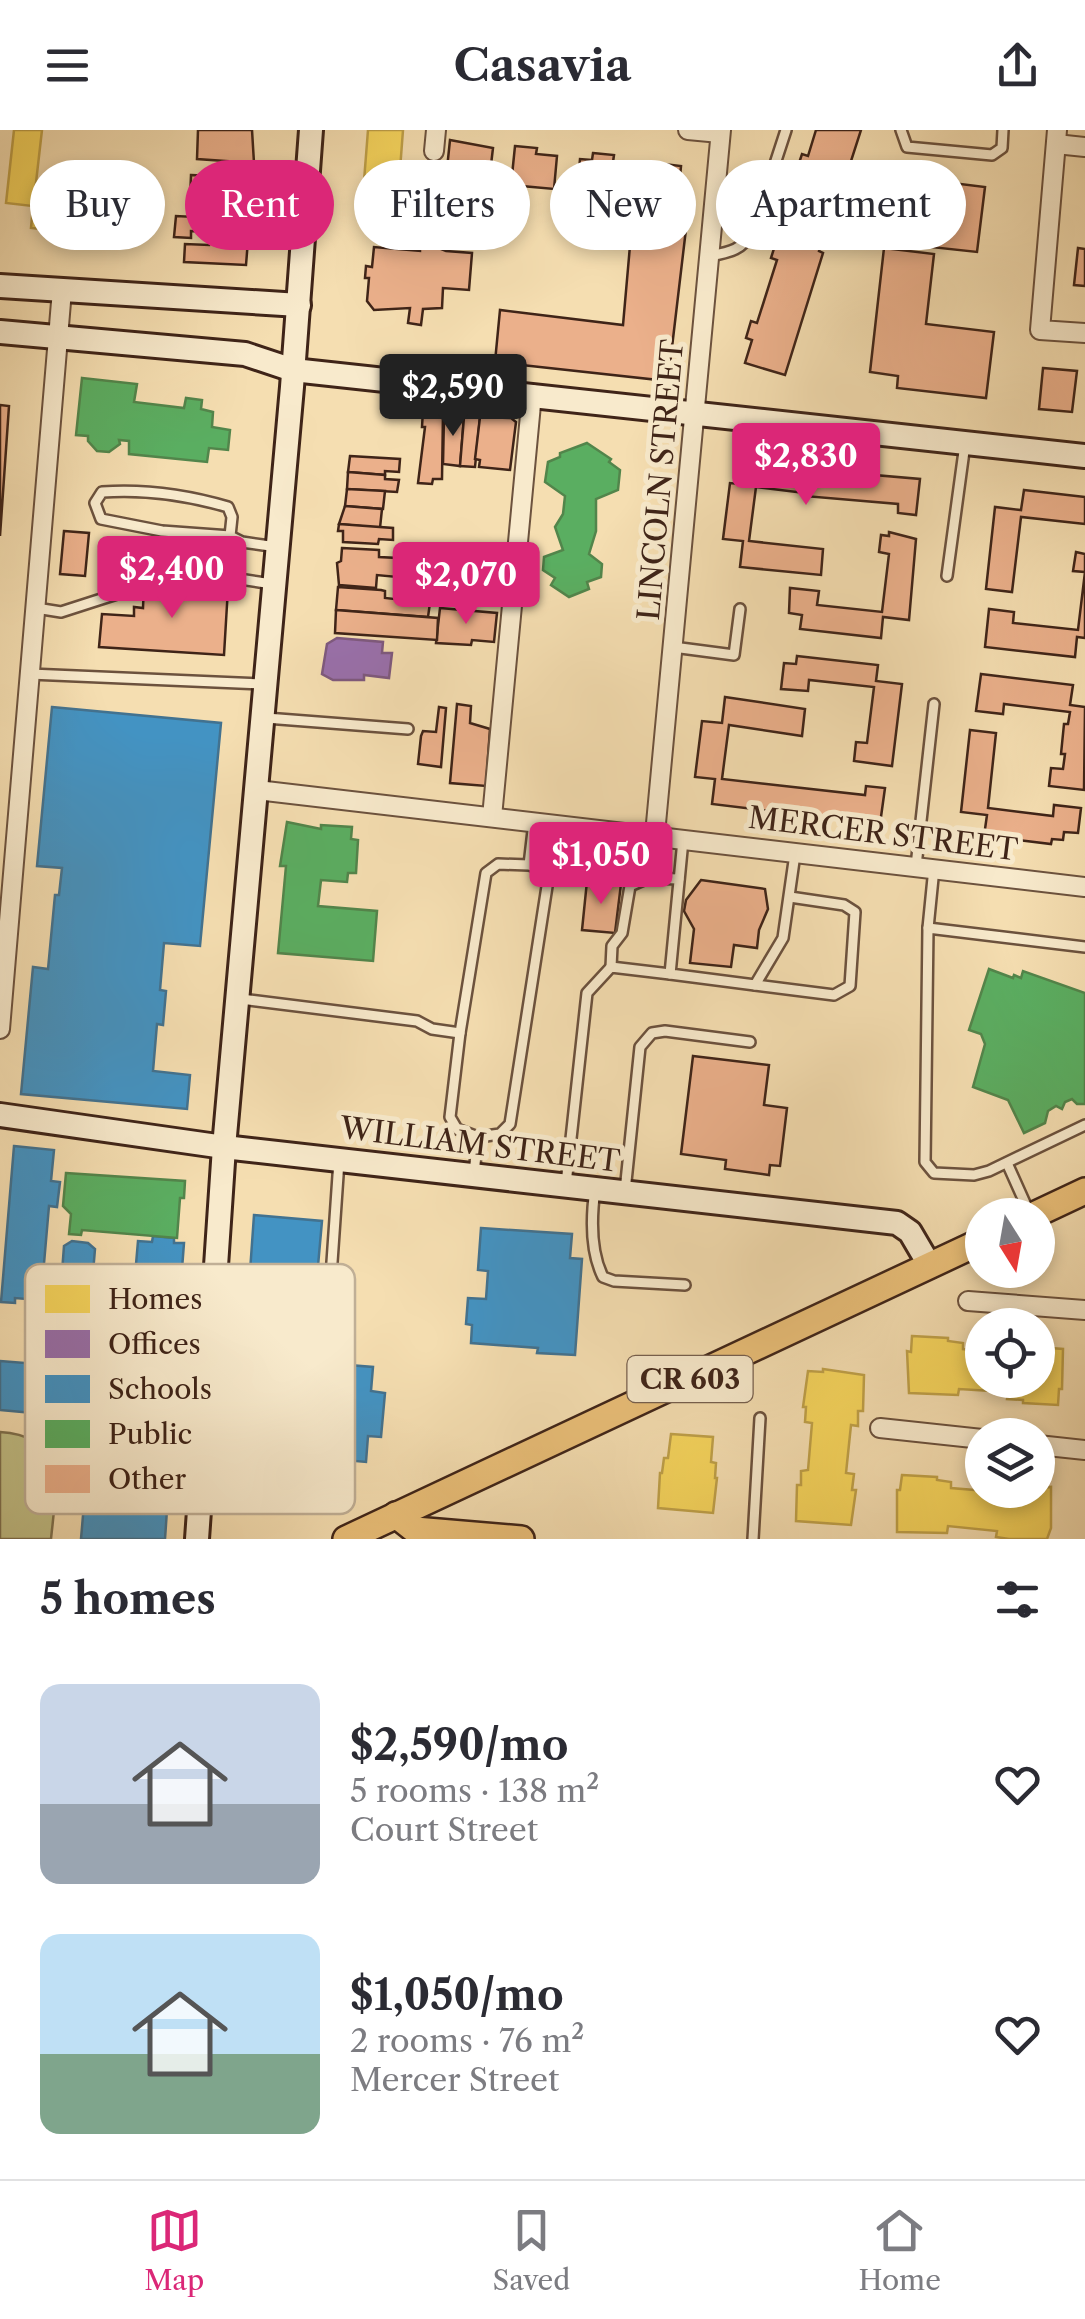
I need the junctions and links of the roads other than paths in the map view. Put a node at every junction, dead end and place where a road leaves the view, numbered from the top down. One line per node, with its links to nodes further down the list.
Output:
1 (311, 130): 14 (street)
2 (436, 130): 10 (street)
3 (688, 130): 7 (street)
4 (786, 130): 11 (lane)
5 (901, 130): 6 (lane)
6 (1003, 130)
7 (721, 132): 11 (street, LINCOLN STREET)
8 (1057, 137): 9 (street); 16 (street)
9 (1085, 146)
10 (434, 152)
11 (710, 256): 20 (street, LINCOLN STREET)
12 (0, 286): 13 (street)
13 (62, 290): 14 (street); 17 (street)
14 (299, 304): 18 (street)
15 (0, 332): 17 (street)
16 (1085, 333)
17 (57, 337): 18 (street); 29 (street)
18 (294, 370): 19 (street); 24 (street)
19 (532, 394): 20 (street); 26 (street)
20 (696, 412): 21 (street); 31 (street, LINCOLN STREET)
21 (966, 442): 22 (street); 27 (lane)
22 (1085, 456)
23 (230, 536): 23 (lane); 24 (lane)
24 (278, 547): 28 (street)
25 (417, 559): 26 (lane)
26 (516, 566): 38 (street)
27 (948, 576)
28 (275, 584): 29 (lane); 33 (street)
29 (35, 608): 32 (street)
30 (740, 609): 31 (lane)
31 (673, 647): 40 (street, LINCOLN STREET)
32 (30, 674): 33 (lane); 54 (street)
33 (266, 684): 35 (street)
34 (934, 704): 44 (lane)
35 (263, 718): 36 (lane); 37 (street)
36 (408, 730)
37 (257, 790): 38 (street, MERCER STREET); 53 (street)
38 (492, 817): 39 (street, MERCER STREET)
39 (534, 822): 40 (street, MERCER STREET); 43 (lane)
40 (654, 834): 41 (street, MERCER STREET)
41 (683, 838): 42 (street, MERCER STREET); 45 (lane)
42 (796, 852): 44 (street, MERCER STREET); 47 (lane)
43 (529, 865): 55 (lane); 59 (lane)
44 (925, 868): 46 (street, MERCER STREET); 48 (lane)
45 (679, 879): 50 (lane); 51 (lane)
46 (1085, 887)
47 (790, 897): 52 (lane); 52 (lane)
48 (928, 928): 49 (lane); 62 (lane)
49 (1085, 946)
50 (611, 967): 51 (lane); 64 (lane)
51 (670, 974): 52 (lane)
52 (755, 985)
53 (240, 998): 55 (lane); 60 (street)
54 (0, 1029)
55 (460, 1033): 59 (lane)
56 (750, 1042): 67 (lane)
57 (0, 1115): 60 (street, WILLIAM STREET)
58 (1085, 1126): 62 (lane)
59 (478, 1137): 63 (lane)
60 (224, 1146): 61 (street, WILLIAM STREET); 71 (street)
61 (339, 1158): 63 (street, WILLIAM STREET); 72 (lane)
62 (1006, 1163): 68 (lane)
63 (474, 1174): 64 (street, WILLIAM STREET)
64 (566, 1186): 65 (street, WILLIAM STREET)
65 (595, 1189): 67 (street, WILLIAM STREET); 74 (lane)
66 (1085, 1190): 69 (main road)
67 (625, 1193): 73 (street, WILLIAM STREET)
68 (1024, 1198)
69 (1055, 1204)
70 (965, 1248): 73 (main road, CR 603)
71 (216, 1264)
72 (332, 1264)
73 (930, 1266): 83 (main road, CR 603)
74 (685, 1285)
75 (968, 1301): 76 (street)
76 (1085, 1310)
77 (760, 1418): 88 (lane)
78 (880, 1428): 79 (street)
79 (965, 1437)
80 (1055, 1447): 81 (street)
81 (1085, 1450)
82 (200, 1514): 84 (street)
83 (396, 1514): 85 (main road); 86 (main road)
84 (198, 1539)
85 (346, 1539)
86 (513, 1539): 87 (main road)
87 (521, 1539)
88 (753, 1539)

